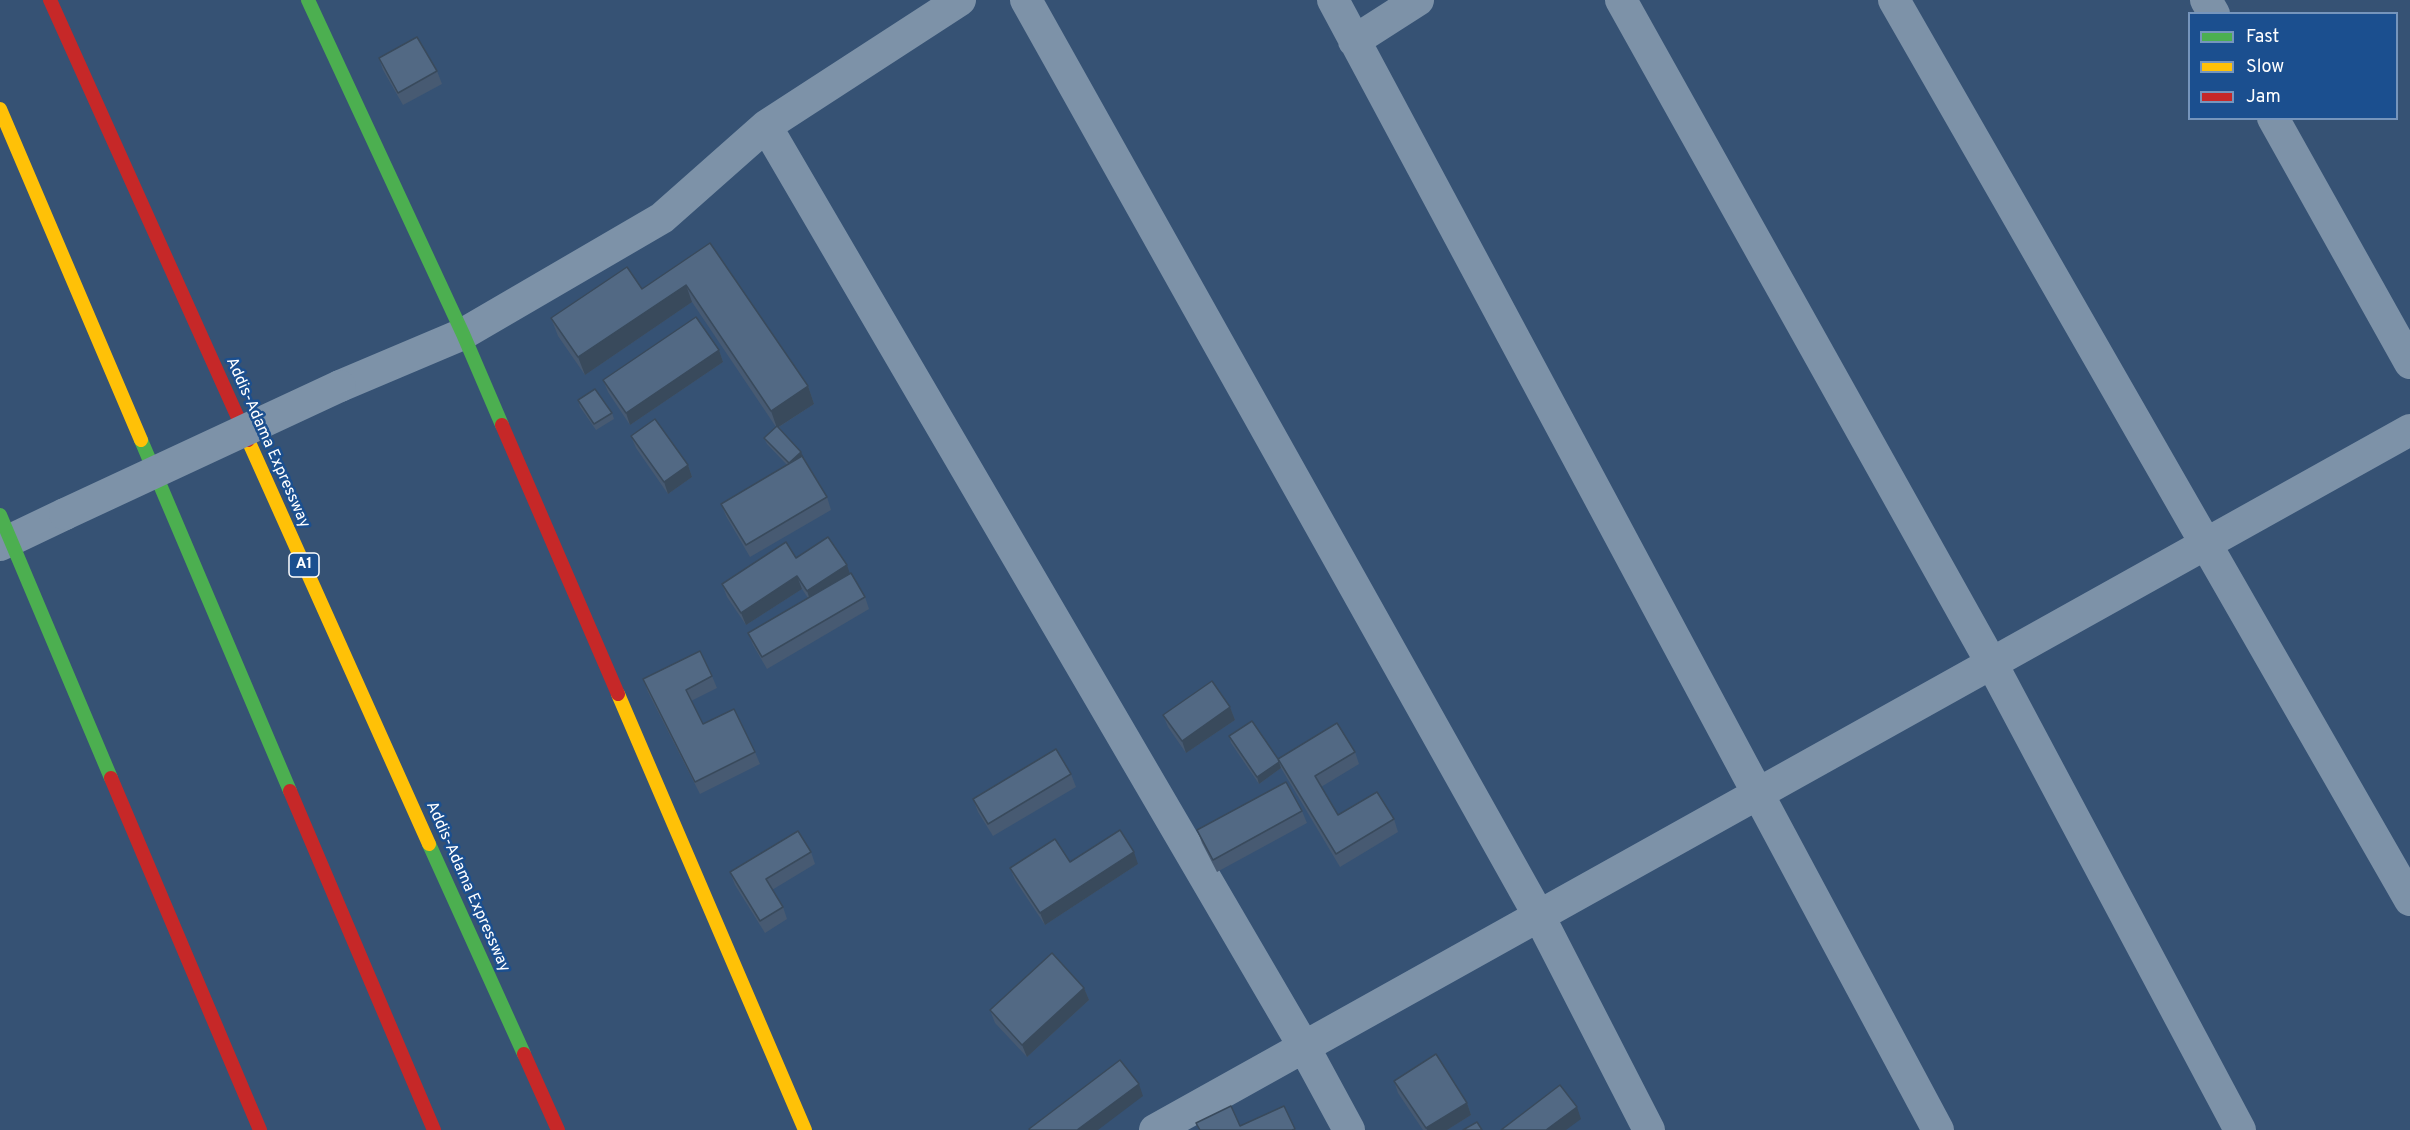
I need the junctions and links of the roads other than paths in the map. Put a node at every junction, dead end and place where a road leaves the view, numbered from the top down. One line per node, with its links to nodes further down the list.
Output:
1 (50, 0): 25 (main road, Addis-Adama Expressway / A1)
2 (308, 0): 13 (main road)
3 (960, 0): 12 (street)
4 (1026, 0): 21 (street)
5 (1332, 0): 9 (street)
6 (1418, 0): 9 (street)
7 (1621, 0): 18 (street)
8 (1894, 0): 17 (street)
9 (1354, 40): 19 (street)
10 (0, 109): 24 (main road)
11 (2274, 120): 14 (street)
12 (766, 126): 13 (street); 22 (street)
13 (464, 334): 16 (street, bridge); 26 (main road)
14 (2410, 363)
15 (2410, 430): 17 (street)
16 (4, 534): 23 (main road)
17 (2206, 544): 18 (street); 20 (street)
18 (1992, 664): 19 (street); 31 (street)
19 (1758, 794): 21 (street); 30 (street)
20 (2410, 900)
21 (1539, 916): 22 (street); 29 (street)
22 (1304, 1047): 27 (street); 28 (street)
23 (260, 1130)
24 (434, 1130)
25 (558, 1130)
26 (805, 1130)
27 (1155, 1130)
28 (1349, 1130)
29 (1649, 1130)
30 (1938, 1130)
31 (2240, 1130)

